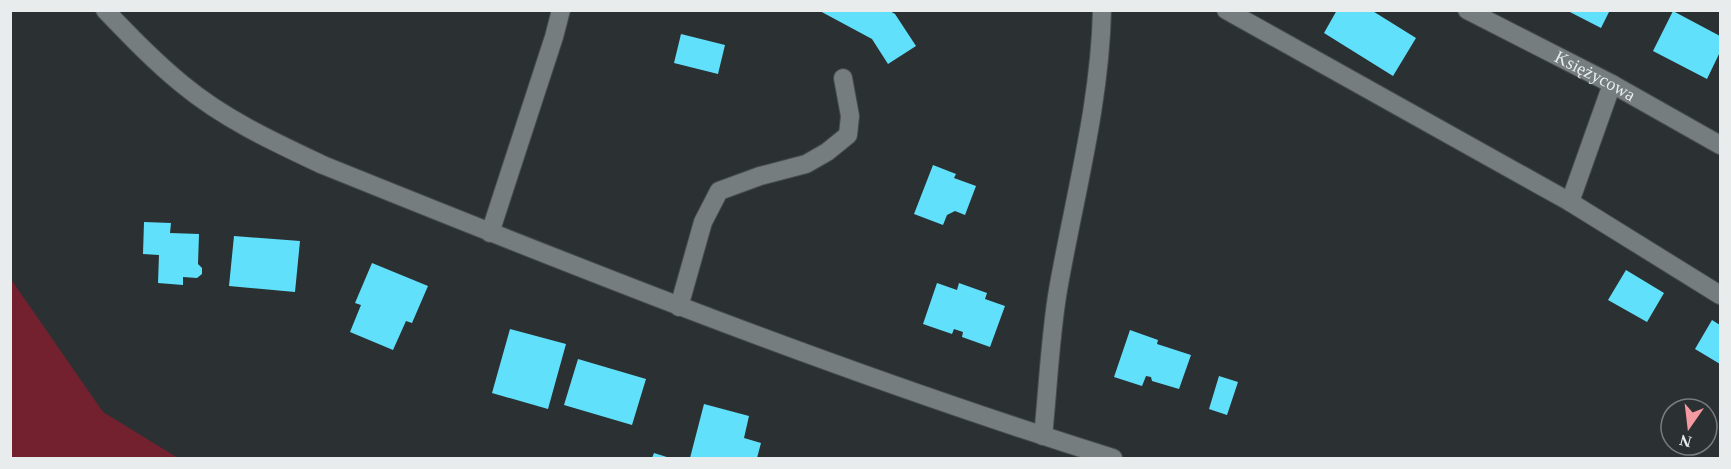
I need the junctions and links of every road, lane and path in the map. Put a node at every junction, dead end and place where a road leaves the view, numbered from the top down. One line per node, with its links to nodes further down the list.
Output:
1 (105, 10): 10 (street)
2 (561, 10): 10 (street)
3 (1102, 10): 13 (street)
4 (1226, 10): 9 (street)
5 (1467, 10): 7 (street, Księżycowa)
6 (843, 78): 12 (street)
7 (1612, 84): 8 (street, Księżycowa); 9 (street)
8 (1720, 145)
9 (1570, 202): 11 (street)
10 (490, 232): 12 (street)
11 (1720, 295)
12 (679, 307): 13 (street)
13 (1043, 436): 14 (street)
14 (1113, 459)

